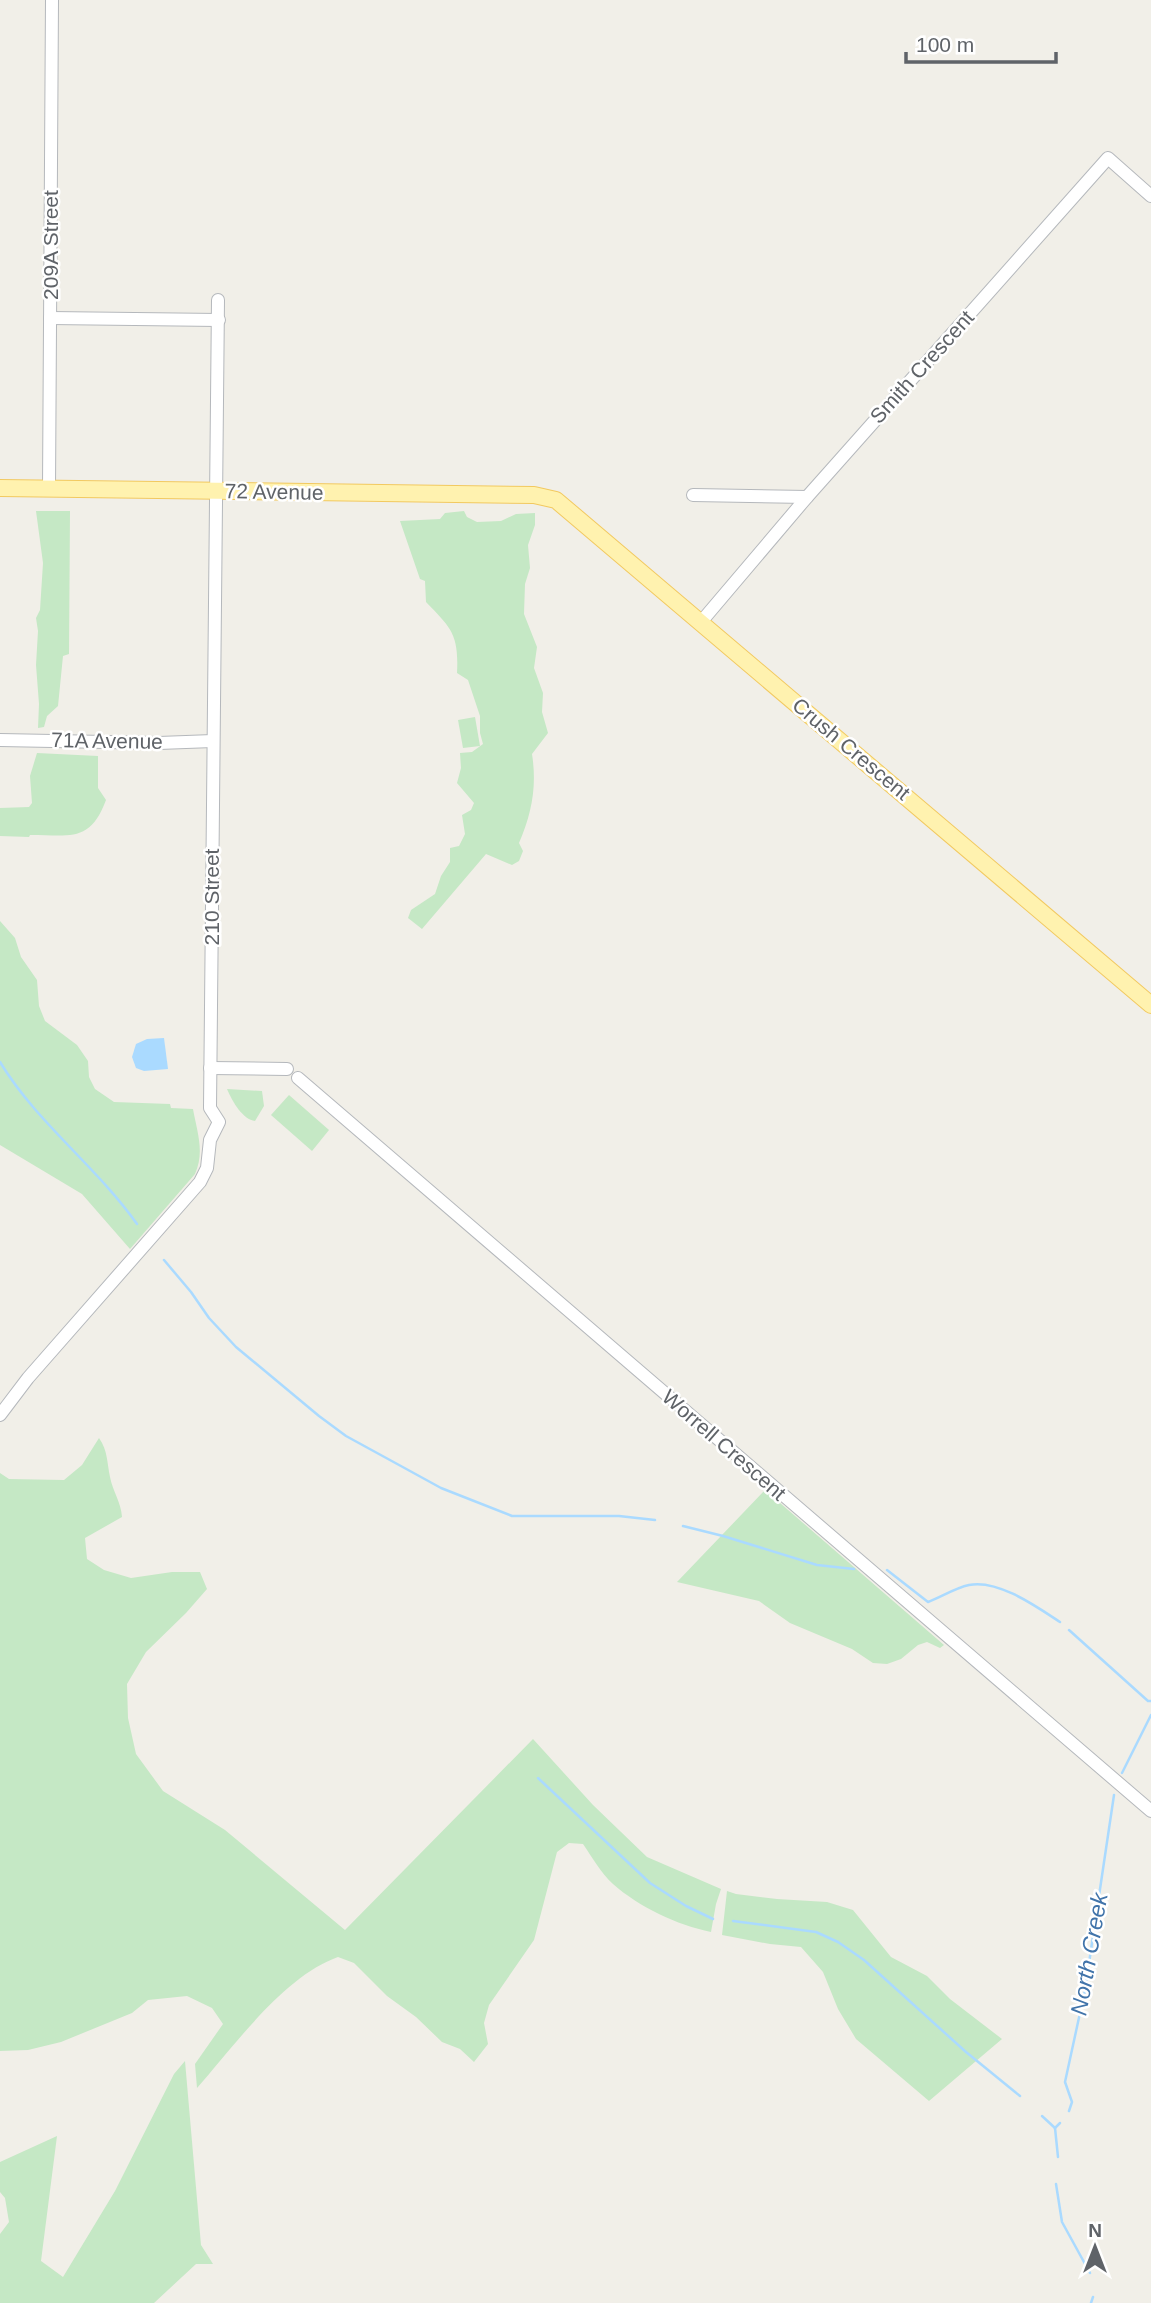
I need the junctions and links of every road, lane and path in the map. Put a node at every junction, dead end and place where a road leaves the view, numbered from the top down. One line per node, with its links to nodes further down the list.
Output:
1 (52, 0): 4 (street, 209A Street)
2 (1151, 196): 11 (street, Smith Crescent)
3 (218, 300): 5 (street, 210 Street)
4 (50, 318): 5 (street); 7 (street, 209A Street)
5 (219, 320): 8 (street, 210 Street)
6 (0, 488): 7 (main road, 72 Avenue)
7 (49, 489): 8 (main road, 72 Avenue)
8 (217, 491): 10 (main road, 72 Avenue); 14 (street, 210 Street)
9 (693, 495): 11 (street)
10 (549, 497): 12 (main road, Crush Crescent)
11 (807, 497): 12 (street, Smith Crescent)
12 (701, 622): 15 (main road, Crush Crescent)
13 (0, 740): 14 (street, 71A Avenue)
14 (213, 741): 16 (street, 210 Street)
15 (1151, 1005)
16 (210, 1068): 17 (street); 19 (street, 210 Street)
17 (287, 1069)
18 (298, 1078): 20 (street, Worrell Crescent)
19 (0, 1415)
20 (1151, 1811)

